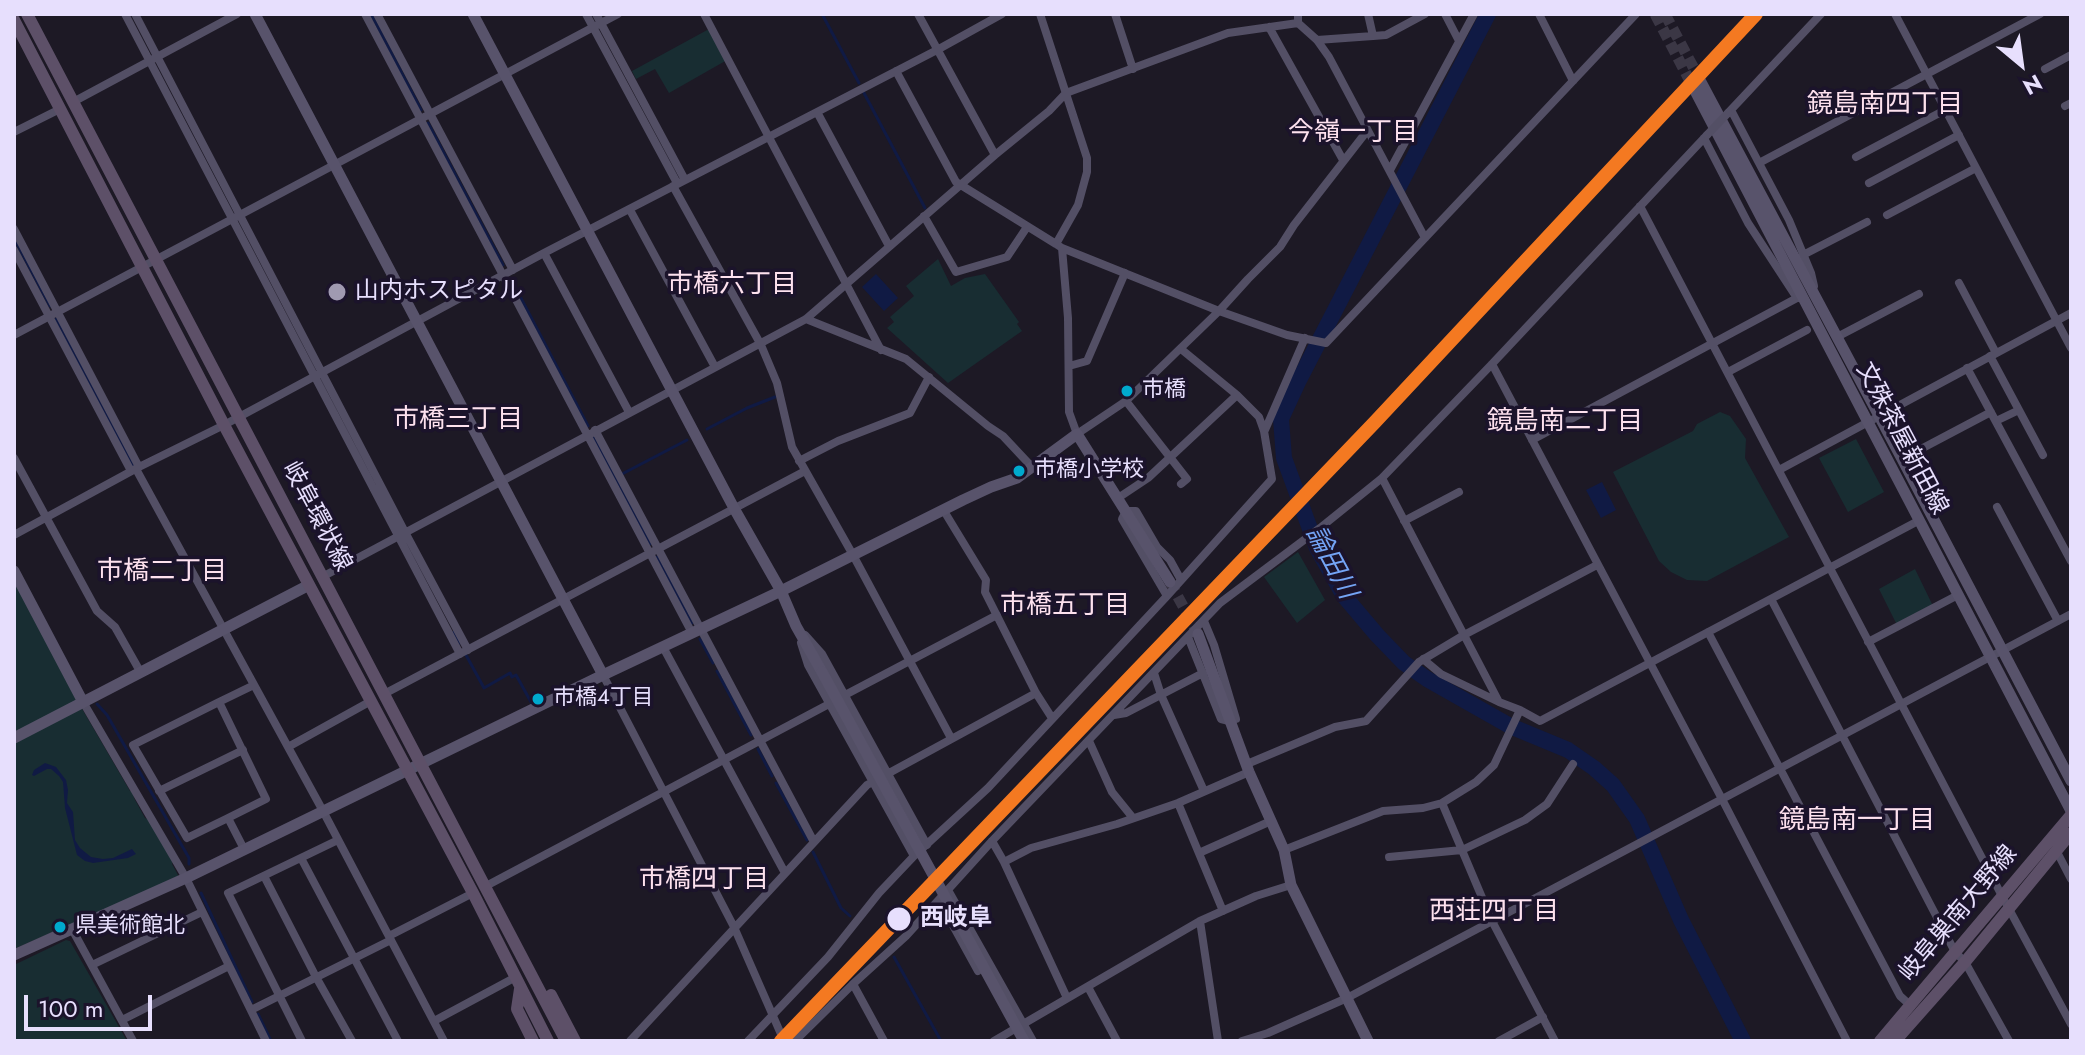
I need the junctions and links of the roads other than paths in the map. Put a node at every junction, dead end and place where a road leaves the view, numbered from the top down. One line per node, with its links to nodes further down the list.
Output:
1 (27, 14): 43 (main road, 岐阜環状線)
2 (125, 14): 35 (street)
3 (135, 14): 35 (street)
4 (237, 14): 35 (street)
5 (255, 14): 58 (street)
6 (365, 14): 48 (street)
7 (377, 14): 48 (street)
8 (473, 14): 39 (street)
9 (586, 14): 28 (street)
10 (596, 14): 28 (street)
11 (618, 14): 28 (street)
12 (704, 14): 53 (street)
13 (918, 14): 33 (street)
14 (1002, 14): 33 (street)
15 (1040, 14): 42 (street)
16 (1115, 14): 36 (street)
17 (1368, 14): 30 (street)
18 (1425, 14): 30 (street)
19 (1445, 14): 32 (street)
20 (1474, 14): 32 (street)
21 (1539, 14): 41 (street)
22 (1636, 14): 41 (street)
23 (1821, 14): 47 (street)
24 (1895, 14): 40 (street)
25 (2040, 14): 40 (street)
26 (1298, 18): 29 (street); 31 (street)
27 (14, 20): 44 (main road, 岐阜環状線)
28 (597, 25): 39 (street); 61 (street)
29 (1269, 27): 36 (street); 56 (street)
30 (1373, 36): 31 (street)
31 (1317, 40): 49 (street)
32 (1459, 41): 60 (street)
33 (937, 50): 38 (street); 54 (street)
34 (2071, 55): 37 (street)
35 (154, 58): 43 (street); 68 (street)
36 (1133, 69): 42 (street)
37 (2045, 69)
38 (896, 71): 46 (street); 63 (street)
39 (506, 73): 48 (street); 72 (street)
40 (1926, 74): 45 (street); 57 (street)
41 (1573, 81): 73 (street)
42 (1066, 93): 54 (street); 75 (street)
43 (73, 102): 79 (main road, 岐阜環状線)
44 (60, 109): 50 (street); 80 (main road, 岐阜環状線)
45 (1945, 110): 51 (street); 55 (street)
46 (817, 112): 53 (street); 74 (street)
47 (1729, 112): 52 (street, bridge); 57 (street)
48 (425, 116): 58 (street); 81 (street); 83 (street)
49 (1367, 131): 56 (street); 60 (street)
50 (14, 132)
51 (1959, 135): 59 (street); 62 (street)
52 (1705, 136): 64 (street); 87 (street)
53 (768, 137): 61 (street); 84 (street)
54 (995, 155): 63 (street)
55 (1856, 157)
56 (1343, 160): 89 (street)
57 (1759, 163): 78 (street)
58 (335, 165): 68 (street); 93 (street)
59 (1976, 168): 66 (street); 94 (street)
60 (1390, 173): 73 (street)
61 (678, 183): 65 (street); 100 (street)
62 (1869, 183)
63 (960, 185): 67 (street); 70 (street)
64 (1640, 206): 99 (street); 105 (street)
65 (630, 210): 72 (street); 107 (street)
66 (1887, 215)
67 (924, 216): 70 (street); 74 (street)
68 (237, 217): 79 (street); 110 (street)
69 (1867, 222): 78 (street)
70 (1027, 227): 75 (street)
71 (14, 229): 91 (street)
72 (588, 230): 77 (street); 112 (street)
73 (1425, 238): 98 (street)
74 (889, 246): 84 (street)
75 (1059, 246): 82 (street); 106 (street)
76 (14, 250): 91 (street)
77 (544, 253): 81 (street); 116 (street)
78 (1803, 255): 88 (street)
79 (157, 260): 80 (street); 118 (main road, 岐阜環状線)
80 (143, 267): 91 (street); 121 (main road, 岐阜環状線)
81 (513, 270): 83 (street)
82 (1125, 273): 89 (street); 106 (street)
83 (504, 275): 93 (street); 123 (street)
84 (847, 283): 92 (street); 103 (street)
85 (1959, 283): 104 (street)
86 (1919, 294): 97 (street)
87 (1800, 298): 88 (street, 文殊茶屋新田線); 99 (street); 119 (street, 文殊茶屋新田線)
88 (1817, 299): 97 (street, 文殊茶屋新田線)
89 (1219, 311): 98 (street); 102 (street)
90 (2071, 313): 94 (street)
91 (53, 314): 96 (street); 132 (street)
92 (806, 319): 100 (street); 103 (street)
93 (417, 321): 110 (street); 136 (street)
94 (2057, 321): 101 (street); 104 (street)
95 (1807, 330): 109 (street)
96 (14, 335)
97 (1837, 337): 119 (street, 文殊茶屋新田線)
98 (1305, 338): 122 (street)
99 (1713, 343): 109 (street); 125 (street)
100 (761, 345): 107 (street); 130 (street)
101 (2071, 348)
102 (1181, 349): 113 (street); 114 (street)
103 (881, 350): 111 (street)
104 (1993, 354): 108 (street); 115 (street)
105 (1492, 364): 125 (street); 135 (street)
106 (1069, 366): 124 (street)
107 (715, 367): 112 (street)
108 (1967, 368): 117 (street); 119 (street)
109 (1728, 372): 133 (street)
110 (318, 375): 118 (street); 147 (street)
111 (929, 377): 130 (street); 131 (street)
112 (672, 389): 116 (street); 141 (street)
113 (1237, 395): 122 (street); 128 (street)
114 (1126, 401): 124 (street); 128 (street)
115 (2019, 410): 120 (street); 126 (street)
116 (629, 412): 123 (street)
117 (1991, 412): 120 (street); 129 (street)
118 (238, 418): 121 (street); 156 (main road, 岐阜環状線)
119 (1873, 419): 129 (street, 文殊茶屋新田線); 133 (street); 145 (street, 文殊茶屋新田線)
120 (1996, 421): 152 (street)
121 (224, 425): 132 (street); 158 (main road, 岐阜環状線)
122 (1264, 431): 157 (street)
123 (591, 432): 136 (street); 149 (street); 150 (street)
124 (1077, 434): 131 (street); 139 (street)
125 (1532, 440): 153 (street)
126 (2043, 455)
127 (14, 458): 144 (street)
128 (1170, 458): 137 (street); 139 (street)
129 (1902, 459): 177 (street, 文殊茶屋新田線)
130 (799, 461): 134 (street)
131 (1032, 467): 142 (street)
132 (135, 469): 144 (street); 169 (street)
133 (1779, 470): 154 (street)
134 (805, 471): 141 (street); 151 (street)
135 (1382, 478): 146 (street); 166 (street)
136 (501, 481): 147 (street); 163 (street)
137 (1181, 484)
138 (1459, 492): 146 (street)
139 (1118, 498): 143 (street)
140 (1997, 507): 167 (street)
141 (735, 510): 149 (street); 159 (street)
142 (944, 511): 151 (street); 165 (street)
143 (1126, 511): 157 (street); 161 (street)
144 (45, 518): 148 (street); 181 (street)
145 (1920, 520): 154 (street); 160 (street, 文殊茶屋新田線)
146 (1404, 521): 172 (street)
147 (401, 534): 156 (street); 176 (street)
148 (14, 535)
149 (659, 549): 150 (street); 170 (street)
150 (650, 554): 163 (street); 170 (street)
151 (853, 555): 159 (street); 179 (street)
152 (2071, 561)
153 (1597, 565): 172 (street); 180 (street)
154 (1830, 568): 162 (street); 174 (street)
155 (14, 571): 191 (street)
156 (322, 577): 187 (main road, 岐阜環状線)
157 (1176, 581): 161 (street)
158 (309, 585): 169 (street); 190 (main road, 岐阜環状線)
159 (781, 591): 168 (street); 170 (street)
160 (1958, 595): 174 (street); 177 (street, 文殊茶屋新田線)
161 (1167, 596): 198 (street)
162 (1771, 599): 171 (street); 200 (street)
163 (563, 600): 176 (street); 184 (street)
164 (2071, 614): 167 (street)
165 (997, 615): 179 (street); 186 (street)
166 (1204, 621): 173 (street); 199 (street)
167 (2058, 621): 177 (street)
168 (796, 626): 188 (street); 194 (street); 298 (street, bridge)
169 (223, 629): 181 (street); 185 (street)
170 (696, 631): 175 (street); 203 (street)
171 (1708, 632): 180 (street); 211 (street)
172 (1464, 635): 178 (street); 193 (street)
173 (1193, 636): 182 (street); 183 (street); 199 (street)
174 (1868, 642): 195 (street)
175 (663, 647): 184 (street); 207 (street)
176 (464, 652): 187 (street)
177 (1997, 653): 195 (street); 214 (street, 文殊茶屋新田線); 223 (street, 文殊茶屋新田線)
178 (1421, 661): 193 (street); 210 (street)
179 (910, 662): 188 (street); 202 (street)
180 (1649, 664): 196 (street); 219 (street)
181 (141, 673): 191 (street)
182 (1154, 673): 189 (street); 197 (street)
183 (1203, 673): 189 (street); 199 (street)
184 (603, 675): 208 (street); 218 (street)
185 (254, 685): 192 (street); 205 (street)
186 (1036, 693): 198 (street); 202 (street)
187 (384, 694): 208 (main road, 岐阜環状線)
188 (845, 695): 213 (street)
189 (1161, 695): 197 (street); 217 (street)
190 (371, 701): 205 (street); 212 (main road, 岐阜環状線)
191 (83, 702): 201 (street); 243 (street)
192 (219, 702): 206 (street); 216 (street)
193 (1499, 702): 196 (street)
194 (829, 704): 203 (street); 215 (street)
195 (1900, 704): 200 (street); 250 (street)
196 (1519, 713): 221 (street)
197 (1114, 715): 204 (street)
198 (1052, 718): 231 (street)
199 (1229, 721): 210 (street)
200 (1841, 735): 211 (street); 259 (street)
201 (14, 738)
202 (951, 738): 213 (street)
203 (759, 740): 207 (street); 230 (street)
204 (1089, 741): 225 (street); 229 (street)
205 (288, 747): 222 (street)
206 (243, 750): 216 (street); 224 (street)
207 (722, 760): 218 (street); 241 (street)
208 (421, 763): 212 (street); 246 (main road, 岐阜環状線)
209 (1573, 764): 234 (street)
210 (1248, 768): 217 (street); 226 (street)
211 (1780, 768): 219 (street); 272 (street)
212 (408, 770): 222 (street); 248 (main road, 岐阜環状線)
213 (887, 773): 215 (street); 231 (street)
214 (2071, 781)
215 (872, 782): 230 (street); 237 (street)
216 (159, 791): 224 (street)
217 (1204, 791): 220 (street)
218 (663, 792): 246 (street); 255 (street)
219 (1722, 799): 254 (street); 306 (street)
220 (1178, 803): 225 (street); 236 (street)
221 (1442, 803): 233 (street); 234 (street)
222 (323, 811): 228 (street); 232 (street)
223 (2071, 813): 250 (main road, 岐阜巣南大野線)
224 (228, 818): 232 (street)
225 (1133, 818): 240 (street)
226 (1271, 821): 233 (street); 236 (street)
227 (2071, 833): 235 (main road, 岐阜巣南大野線)
228 (338, 840): 239 (street); 257 (street)
229 (992, 841): 240 (street); 247 (street)
230 (814, 842): 241 (street)
231 (927, 845): 237 (street)
232 (244, 849): 243 (street)
233 (1284, 850): 245 (street)
234 (1462, 850): 238 (street); 254 (street)
235 (2056, 850): 244 (street); 250 (main road, 岐阜巣南大野線)
236 (1199, 853): 251 (street)
237 (914, 856): 274 (street)
238 (1389, 857)
239 (301, 858): 242 (street); 260 (street)
240 (1004, 862): 270 (street)
241 (785, 873): 255 (street)
242 (264, 876): 264 (street); 269 (street)
243 (186, 878): 252 (street); 256 (street)
244 (2071, 879)
245 (1291, 885): 251 (street); 271 (street)
246 (486, 886): 265 (main road, 岐阜環状線)
247 (948, 890): 249 (street); 278 (street)
248 (473, 893): 257 (street); 266 (main road, 岐阜環状線)
249 (939, 900): 263 (street); 267 (street)
250 (2005, 902): 259 (main road, 岐阜巣南大野線); 279 (street)
251 (1223, 911): 253 (street)
252 (202, 912): 261 (street); 262 (street)
253 (1200, 921): 268 (street); 301 (street)
254 (1492, 921): 271 (street); 275 (street)
255 (734, 927): 274 (street); 291 (street)
256 (72, 929): 258 (street); 261 (street)
257 (390, 938): 260 (street); 277 (street)
258 (14, 955)
259 (1960, 957): 272 (main road, 岐阜巣南大野線); 308 (main road, 岐阜巣南大野線); 309 (street)
260 (354, 959): 264 (street); 285 (street)
261 (92, 965): 276 (street)
262 (229, 966): 273 (street); 276 (street)
263 (978, 971)
264 (316, 977): 269 (street); 284 (street)
265 (535, 981): 289 (main road, 岐阜環状線); 290 (main road)
266 (517, 983): 277 (street); 287 (main road); 288 (main road, 岐阜環状線)
267 (853, 984): 294 (street); 295 (street)
268 (1088, 987): 270 (street); 300 (street)
269 (279, 996): 273 (street); 283 (street)
270 (1067, 998): 278 (street)
271 (1347, 998): 302 (street); 303 (street)
272 (1910, 1005): 307 (main road, 岐阜巣南大野線)
273 (251, 1010): 282 (street)
274 (772, 1015): 292 (street); 293 (street)
275 (1543, 1017): 304 (street); 305 (street)
276 (122, 1020): 281 (street)
277 (434, 1021): 286 (street)
278 (1023, 1023): 280 (street); 299 (street)
279 (2071, 1024)
280 (1011, 1030): 296 (street); 297 (street)
281 (133, 1041)
282 (266, 1041)
283 (302, 1041)
284 (352, 1041)
285 (398, 1041)
286 (444, 1041)
287 (533, 1041)
288 (548, 1041)
289 (566, 1041)
290 (575, 1041)
291 (630, 1041)
292 (748, 1041)
293 (784, 1041)
294 (795, 1041)
295 (884, 1041)
296 (994, 1041)
297 (1017, 1041)
298 (1024, 1041)
299 (1033, 1041)
300 (1117, 1041)
301 (1218, 1041)
302 (1242, 1041)
303 (1368, 1041)
304 (1499, 1041)
305 (1555, 1041)
306 (1847, 1041)
307 (1880, 1041)
308 (1895, 1041)
309 (2009, 1041)

